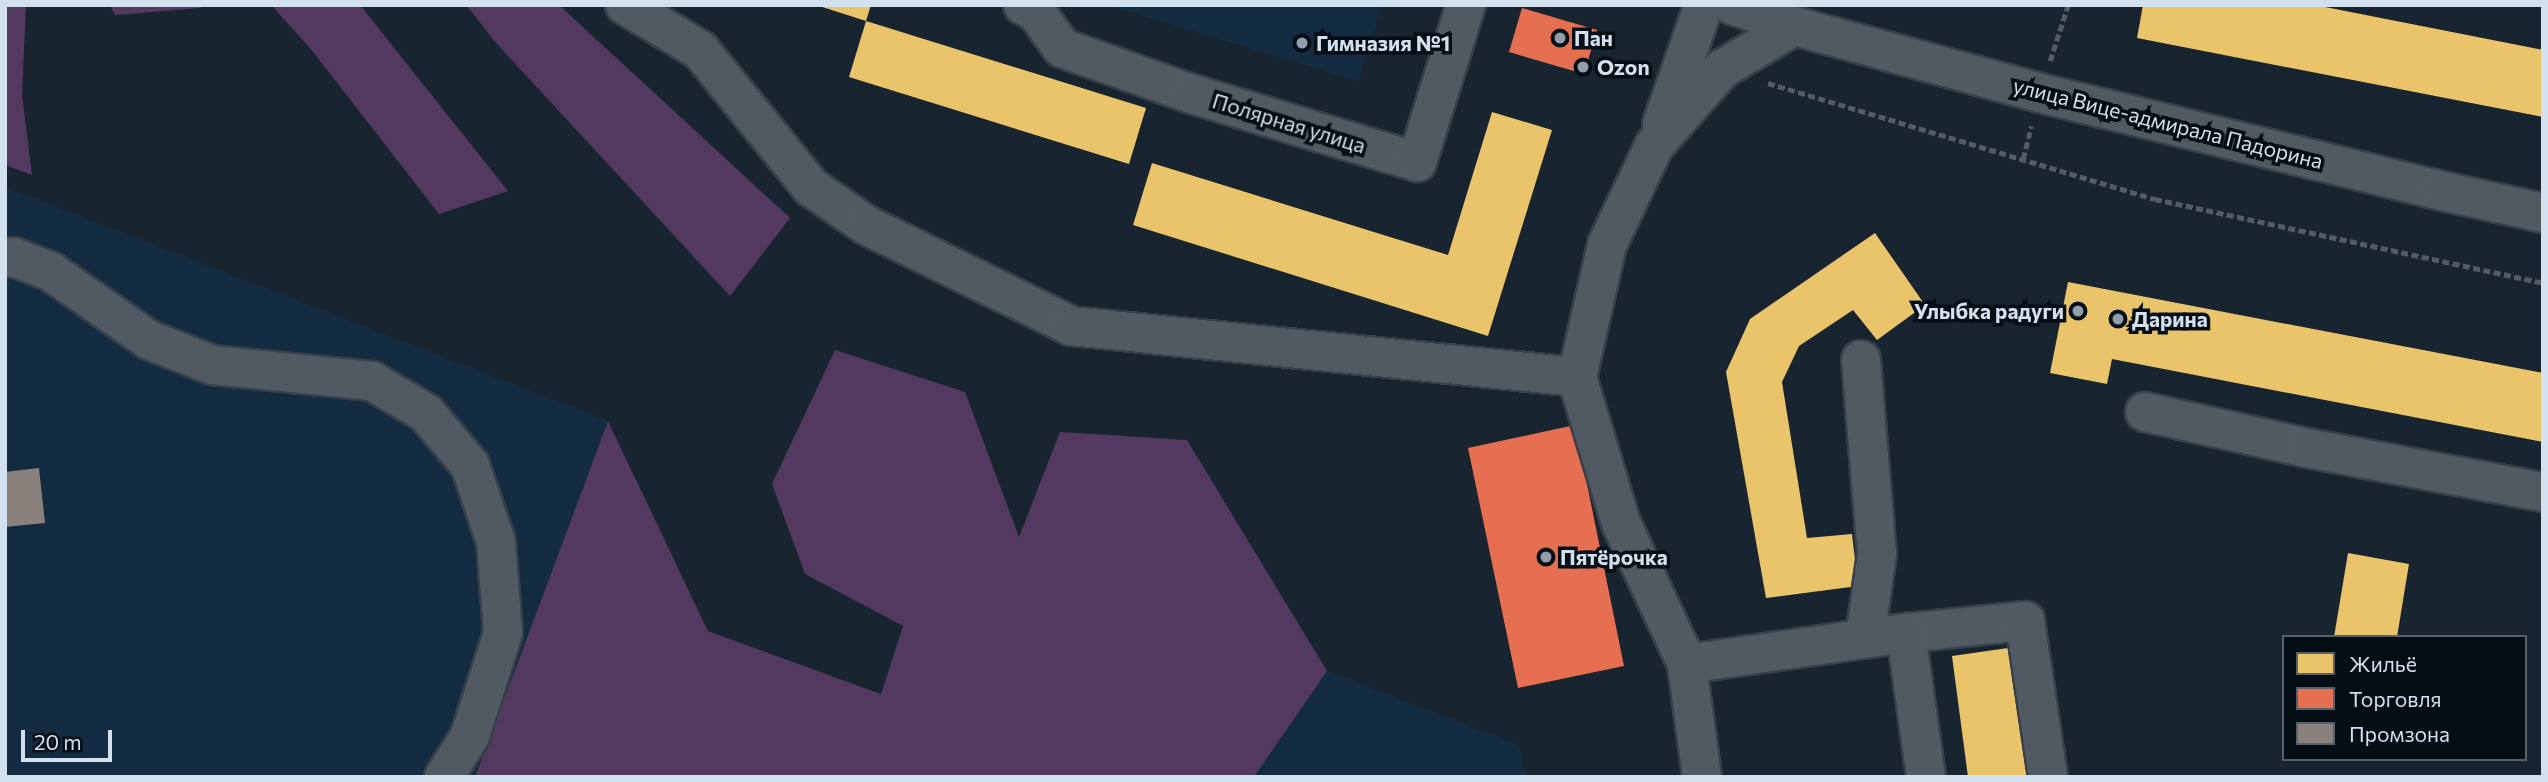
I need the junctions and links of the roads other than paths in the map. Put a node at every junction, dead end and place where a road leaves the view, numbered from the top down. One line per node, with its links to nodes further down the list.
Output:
1 (625, 5): 11 (street)
2 (1023, 5): 3 (street, Полярная улица)
3 (1466, 5)
4 (1704, 5): 7 (street)
5 (1732, 5): 6 (street)
6 (1794, 26): 7 (street); 8 (street, улица Вице-адмирала Падорина)
7 (1654, 146): 11 (street)
8 (2543, 213)
9 (5, 258): 17 (street)
10 (1861, 360): 15 (street)
11 (1577, 377): 16 (street)
12 (2145, 412): 13 (street)
13 (2543, 492)
14 (1906, 633): 15 (street); 19 (street); 20 (street)
15 (1865, 637): 16 (street)
16 (1687, 664): 18 (street)
17 (444, 777)
18 (1702, 777)
19 (1926, 777)
20 (2048, 777)

